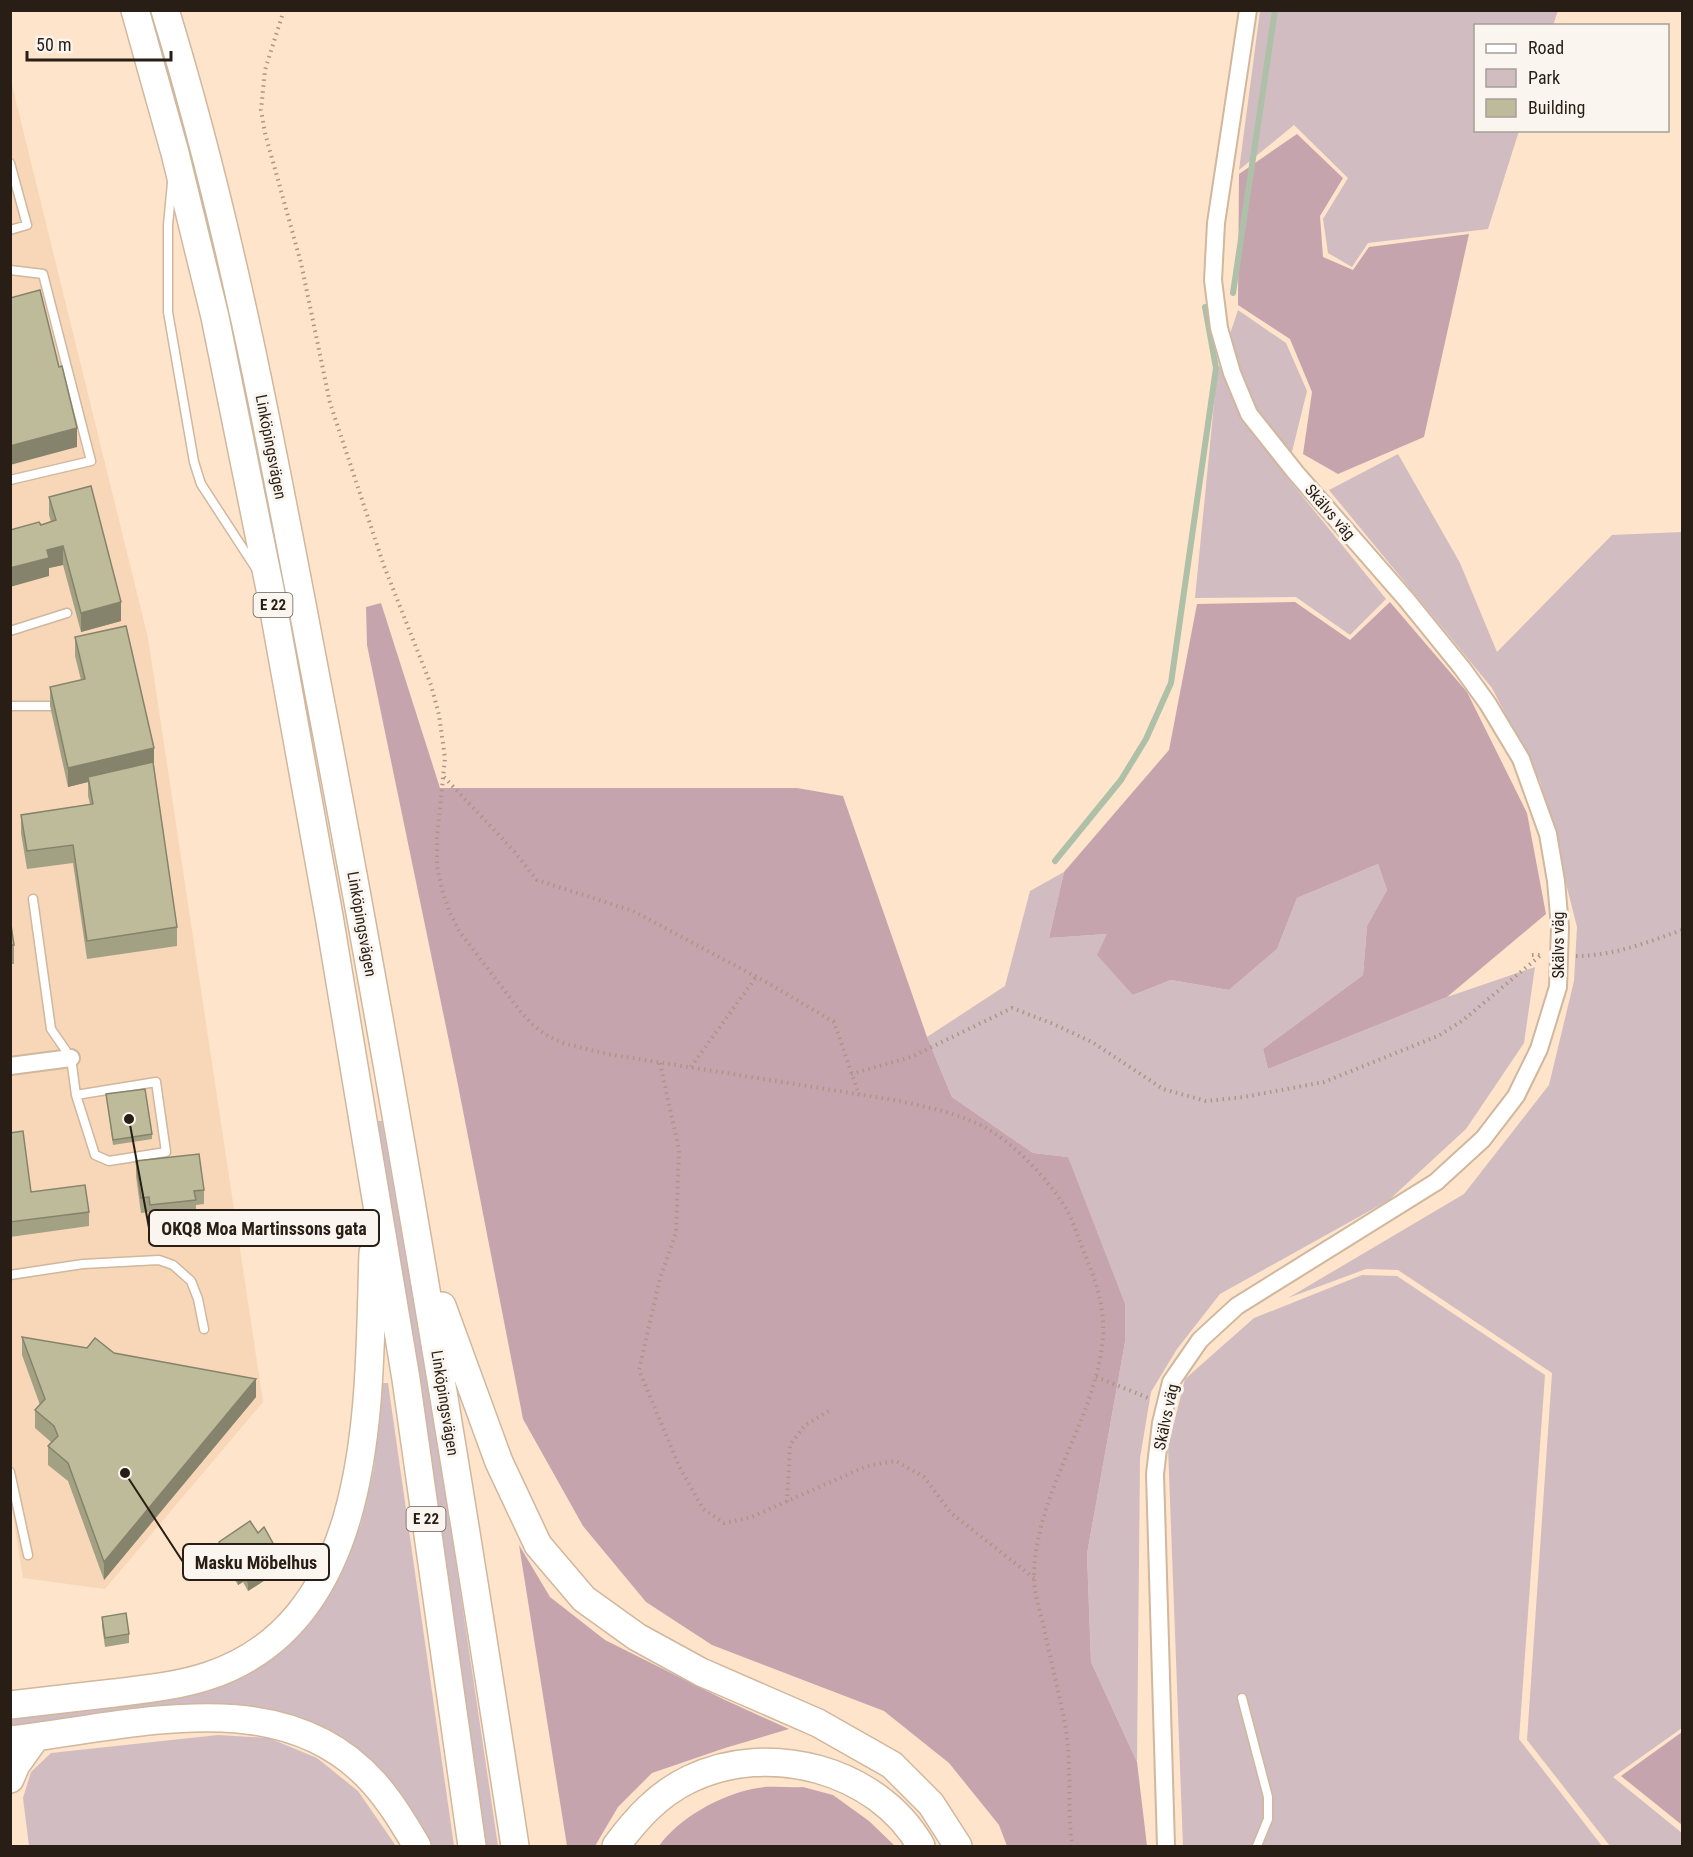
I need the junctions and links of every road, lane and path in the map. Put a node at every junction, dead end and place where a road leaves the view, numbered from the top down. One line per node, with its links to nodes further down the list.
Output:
1 (165, 10): 5 (highway, Linköpingsvägen / E 22)
2 (282, 10): 16 (path)
3 (1248, 10): 21 (street, Skälvs väg)
4 (135, 15): 6 (highway, Linköpingsvägen / E 22)
5 (172, 23): 31 (highway, Linköpingsvägen / E 22)
6 (175, 153): 11 (highway, Linköpingsvägen / E 22); 11 (lane)
7 (10, 163): 8 (lane)
8 (10, 230)
9 (10, 270): 10 (lane)
10 (10, 480)
11 (270, 589): 30 (highway, Linköpingsvägen / E 22)
12 (67, 613): 13 (lane)
13 (10, 631)
14 (10, 706): 15 (lane)
15 (50, 706)
16 (444, 776): 22 (path); 24 (path)
17 (33, 899): 23 (lane)
18 (1683, 930): 21 (path)
19 (1532, 955): 20 (path)
20 (1540, 955): 21 (path); 27 (path)
21 (1559, 956): 35 (street, Skälvs väg)
22 (756, 977): 26 (path); 27 (path)
23 (71, 1058): 25 (street); 28 (lane)
24 (660, 1062): 26 (path); 38 (path)
25 (10, 1066)
26 (691, 1067): 29 (path)
27 (852, 1074): 29 (path)
28 (76, 1095): 28 (lane)
29 (859, 1095): 34 (path)
30 (375, 1192): 42 (highway); 46 (highway, Linköpingsvägen / E 22)
31 (419, 1242): 47 (highway, Linköpingsvägen / E 22); 50 (highway)
32 (10, 1275): 33 (lane)
33 (204, 1329)
34 (1096, 1377): 35 (path); 40 (path)
35 (1166, 1404): 52 (street, Skälvs väg)
36 (829, 1411): 38 (path)
37 (10, 1472): 39 (lane)
38 (787, 1502): 40 (path)
39 (28, 1556)
40 (1034, 1578): 51 (path)
41 (1242, 1698): 53 (lane)
42 (10, 1705)
43 (23, 1739): 44 (highway); 45 (highway)
44 (10, 1779)
45 (417, 1846)
46 (472, 1846)
47 (515, 1846)
48 (615, 1846): 49 (highway)
49 (921, 1846)
50 (958, 1846)
51 (1072, 1846)
52 (1166, 1846)
53 (1257, 1846)

